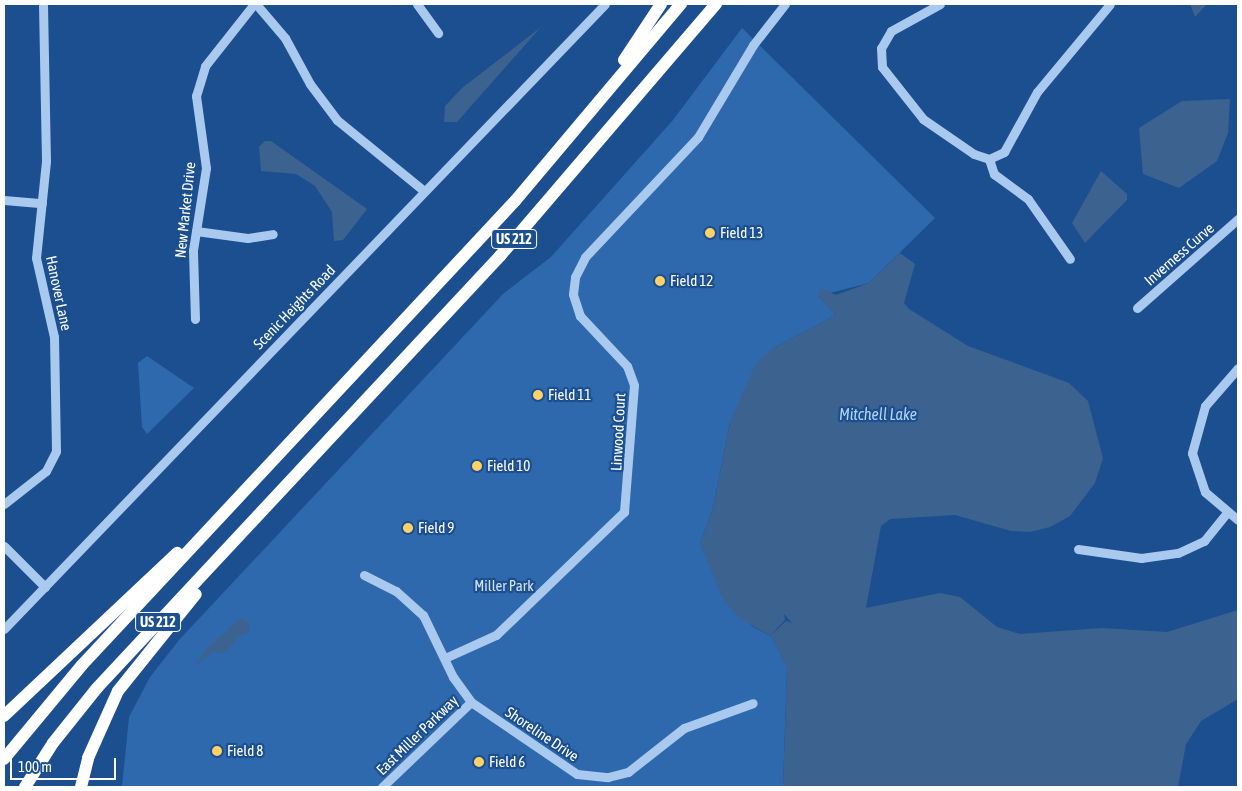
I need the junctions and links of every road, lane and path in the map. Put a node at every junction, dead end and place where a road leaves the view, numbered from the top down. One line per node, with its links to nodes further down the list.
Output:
1 (43, 4): 16 (street, Hanover Lane)
2 (255, 4): 13 (street); 18 (street, New Market Drive)
3 (416, 4): 11 (street)
4 (605, 4): 13 (street, Scenic Heights Road)
5 (662, 4): 15 (highway)
6 (681, 4): 15 (highway, US 212)
7 (716, 4): 25 (highway, US 212)
8 (785, 4): 34 (street, Linwood Court)
9 (940, 4): 12 (street)
10 (1110, 4): 12 (street)
11 (438, 33)
12 (989, 159): 20 (street)
13 (424, 191): 32 (street, Scenic Heights Road)
14 (4, 200): 16 (street)
15 (515, 201): 24 (highway, US 212)
16 (42, 203): 26 (street, Hanover Lane)
17 (1238, 219): 21 (street, Inverness Curve)
18 (196, 231): 19 (street); 22 (street, New Market Drive)
19 (273, 234)
20 (1070, 259)
21 (1137, 308)
22 (195, 319)
23 (1238, 368): 27 (street)
24 (283, 451): 37 (highway); 38 (highway, US 212)
25 (304, 467): 39 (highway, US 212); 40 (highway)
26 (4, 504)
27 (1227, 514): 28 (street); 30 (street)
28 (1238, 520)
29 (4, 546): 32 (street)
30 (1078, 549)
31 (364, 575): 34 (street, Shoreline Drive)
32 (45, 587): 33 (street, Scenic Heights Road)
33 (4, 629)
34 (445, 658): 35 (street, Shoreline Drive)
35 (471, 702): 36 (street, Shoreline Drive); 41 (street, East Miller Parkway)
36 (753, 703)
37 (4, 716)
38 (4, 759)
39 (25, 787)
40 (82, 787)
41 (382, 787)

